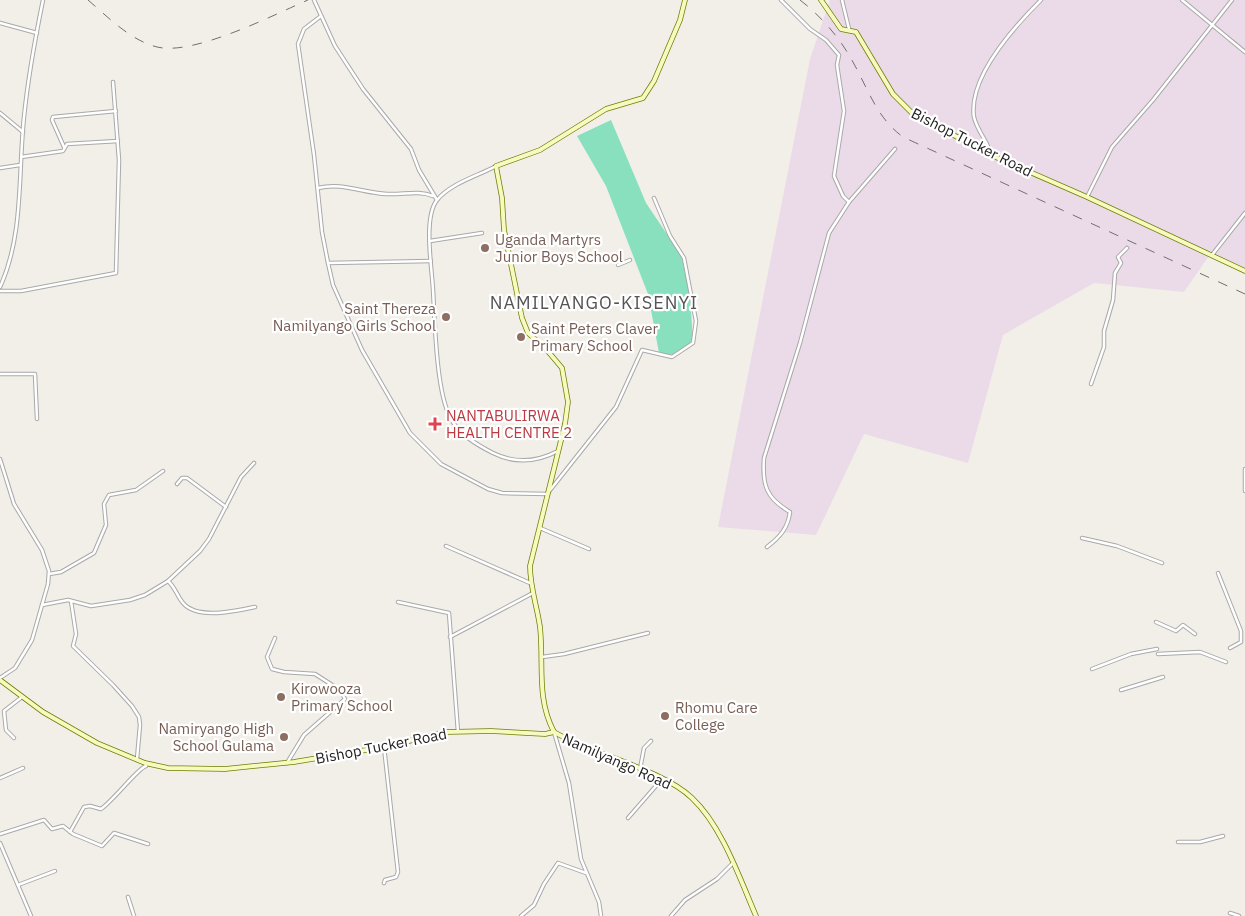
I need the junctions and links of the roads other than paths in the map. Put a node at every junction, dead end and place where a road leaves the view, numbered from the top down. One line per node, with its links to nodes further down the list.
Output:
1 (43, 0): 14 (street)
2 (314, 0): 10 (street)
3 (685, 0): 26 (main road)
4 (781, 0): 33 (street)
5 (820, 0): 13 (main road, Bishop Tucker Road)
6 (842, 0): 13 (street)
7 (1041, 0): 23 (street)
8 (1182, 0): 12 (street)
9 (1232, 0): 12 (street)
10 (321, 16): 28 (street); 29 (street)
11 (0, 22): 14 (street)
12 (1212, 25): 15 (street); 30 (street)
13 (849, 29): 23 (main road, Bishop Tucker Road)
14 (37, 33): 19 (street)
15 (1245, 52)
16 (113, 82): 17 (street)
17 (116, 111): 20 (street); 21 (street)
18 (0, 113): 19 (street)
19 (23, 132): 24 (street)
20 (118, 141): 21 (street); 45 (street)
21 (64, 149): 24 (street)
22 (895, 149): 33 (street)
23 (991, 155): 30 (main road, Bishop Tucker Road)
24 (21, 157): 25 (street)
25 (20, 165): 27 (street); 44 (street)
26 (496, 166): 32 (street); 49 (main road)
27 (0, 168)
28 (317, 188): 29 (street); 41 (street)
29 (434, 196): 32 (street)
30 (1087, 197): 38 (main road, Bishop Tucker Road)
31 (654, 198): 57 (street)
32 (437, 200): 36 (street)
33 (849, 202): 62 (street)
34 (1245, 214): 38 (street)
35 (482, 233): 36 (street)
36 (430, 242): 39 (street)
37 (1128, 248): 47 (street)
38 (1212, 255): 43 (main road, Bishop Tucker Road)
39 (432, 260): 41 (street); 49 (street)
40 (630, 260): 42 (street)
41 (328, 263): 57 (street)
42 (618, 265)
43 (1245, 271)
44 (0, 287)
45 (0, 291)
46 (0, 374): 48 (street)
47 (1092, 384)
48 (37, 419)
49 (558, 451): 57 (main road)
50 (0, 459): 66 (street)
51 (254, 463): 58 (street)
52 (1245, 469): 54 (street)
53 (163, 471): 66 (street)
54 (1245, 481): 56 (street)
55 (177, 484): 58 (street)
56 (1245, 491)
57 (546, 494): 59 (main road)
58 (226, 507): 67 (street)
59 (539, 527): 63 (street); 68 (main road)
60 (1082, 538): 64 (street)
61 (446, 546): 68 (street)
62 (767, 547)
63 (589, 549)
64 (1162, 563)
65 (1218, 573): 79 (street)
66 (49, 574): 72 (street)
67 (168, 580): 70 (street); 73 (street)
68 (530, 583): 69 (main road)
69 (533, 593): 77 (street); 82 (main road)
70 (72, 601): 72 (street); 94 (street)
71 (398, 602): 77 (street)
72 (42, 605): 86 (street)
73 (255, 607)
74 (1156, 622): 76 (street)
75 (648, 632): 82 (street)
76 (1195, 634)
77 (450, 637): 89 (street)
78 (275, 638): 95 (street)
79 (1230, 648)
80 (1157, 649): 84 (street)
81 (1158, 654): 83 (street)
82 (542, 657): 90 (main road)
83 (1226, 662)
84 (1092, 669)
85 (1163, 678): 87 (street)
86 (0, 679): 88 (main road, Bishop Tucker Road)
87 (1122, 690)
88 (22, 697): 91 (street); 94 (main road, Bishop Tucker Road)
89 (458, 732): 90 (main road, Bishop Tucker Road); 93 (main road, Bishop Tucker Road)
90 (554, 732): 98 (main road, Namilyango Road); 110 (street)
91 (14, 738)
92 (651, 741): 98 (street)
93 (384, 747): 95 (main road, Bishop Tucker Road); 111 (street)
94 (137, 759): 95 (main road, Bishop Tucker Road)
95 (286, 763)
96 (146, 766): 102 (street)
97 (23, 768): 99 (street)
98 (640, 770): 100 (main road, Namilyango Road)
99 (0, 778)
100 (662, 779): 101 (street); 108 (main road, Namilyango Road)
101 (628, 818)
102 (70, 832): 103 (street); 107 (street)
103 (0, 834)
104 (1223, 836): 105 (street)
105 (1178, 842)
106 (0, 843): 112 (street)
107 (148, 844)
108 (732, 864): 119 (street); 120 (main road, Namilyango Road)
109 (55, 871): 112 (street)
110 (586, 873): 117 (street); 118 (street)
111 (384, 883)
112 (18, 884): 115 (street)
113 (128, 897): 116 (street)
114 (1230, 913): 121 (street)
115 (31, 916)
116 (134, 916)
117 (521, 916)
118 (601, 916)
119 (670, 916)
120 (756, 916)
121 (1239, 916)

